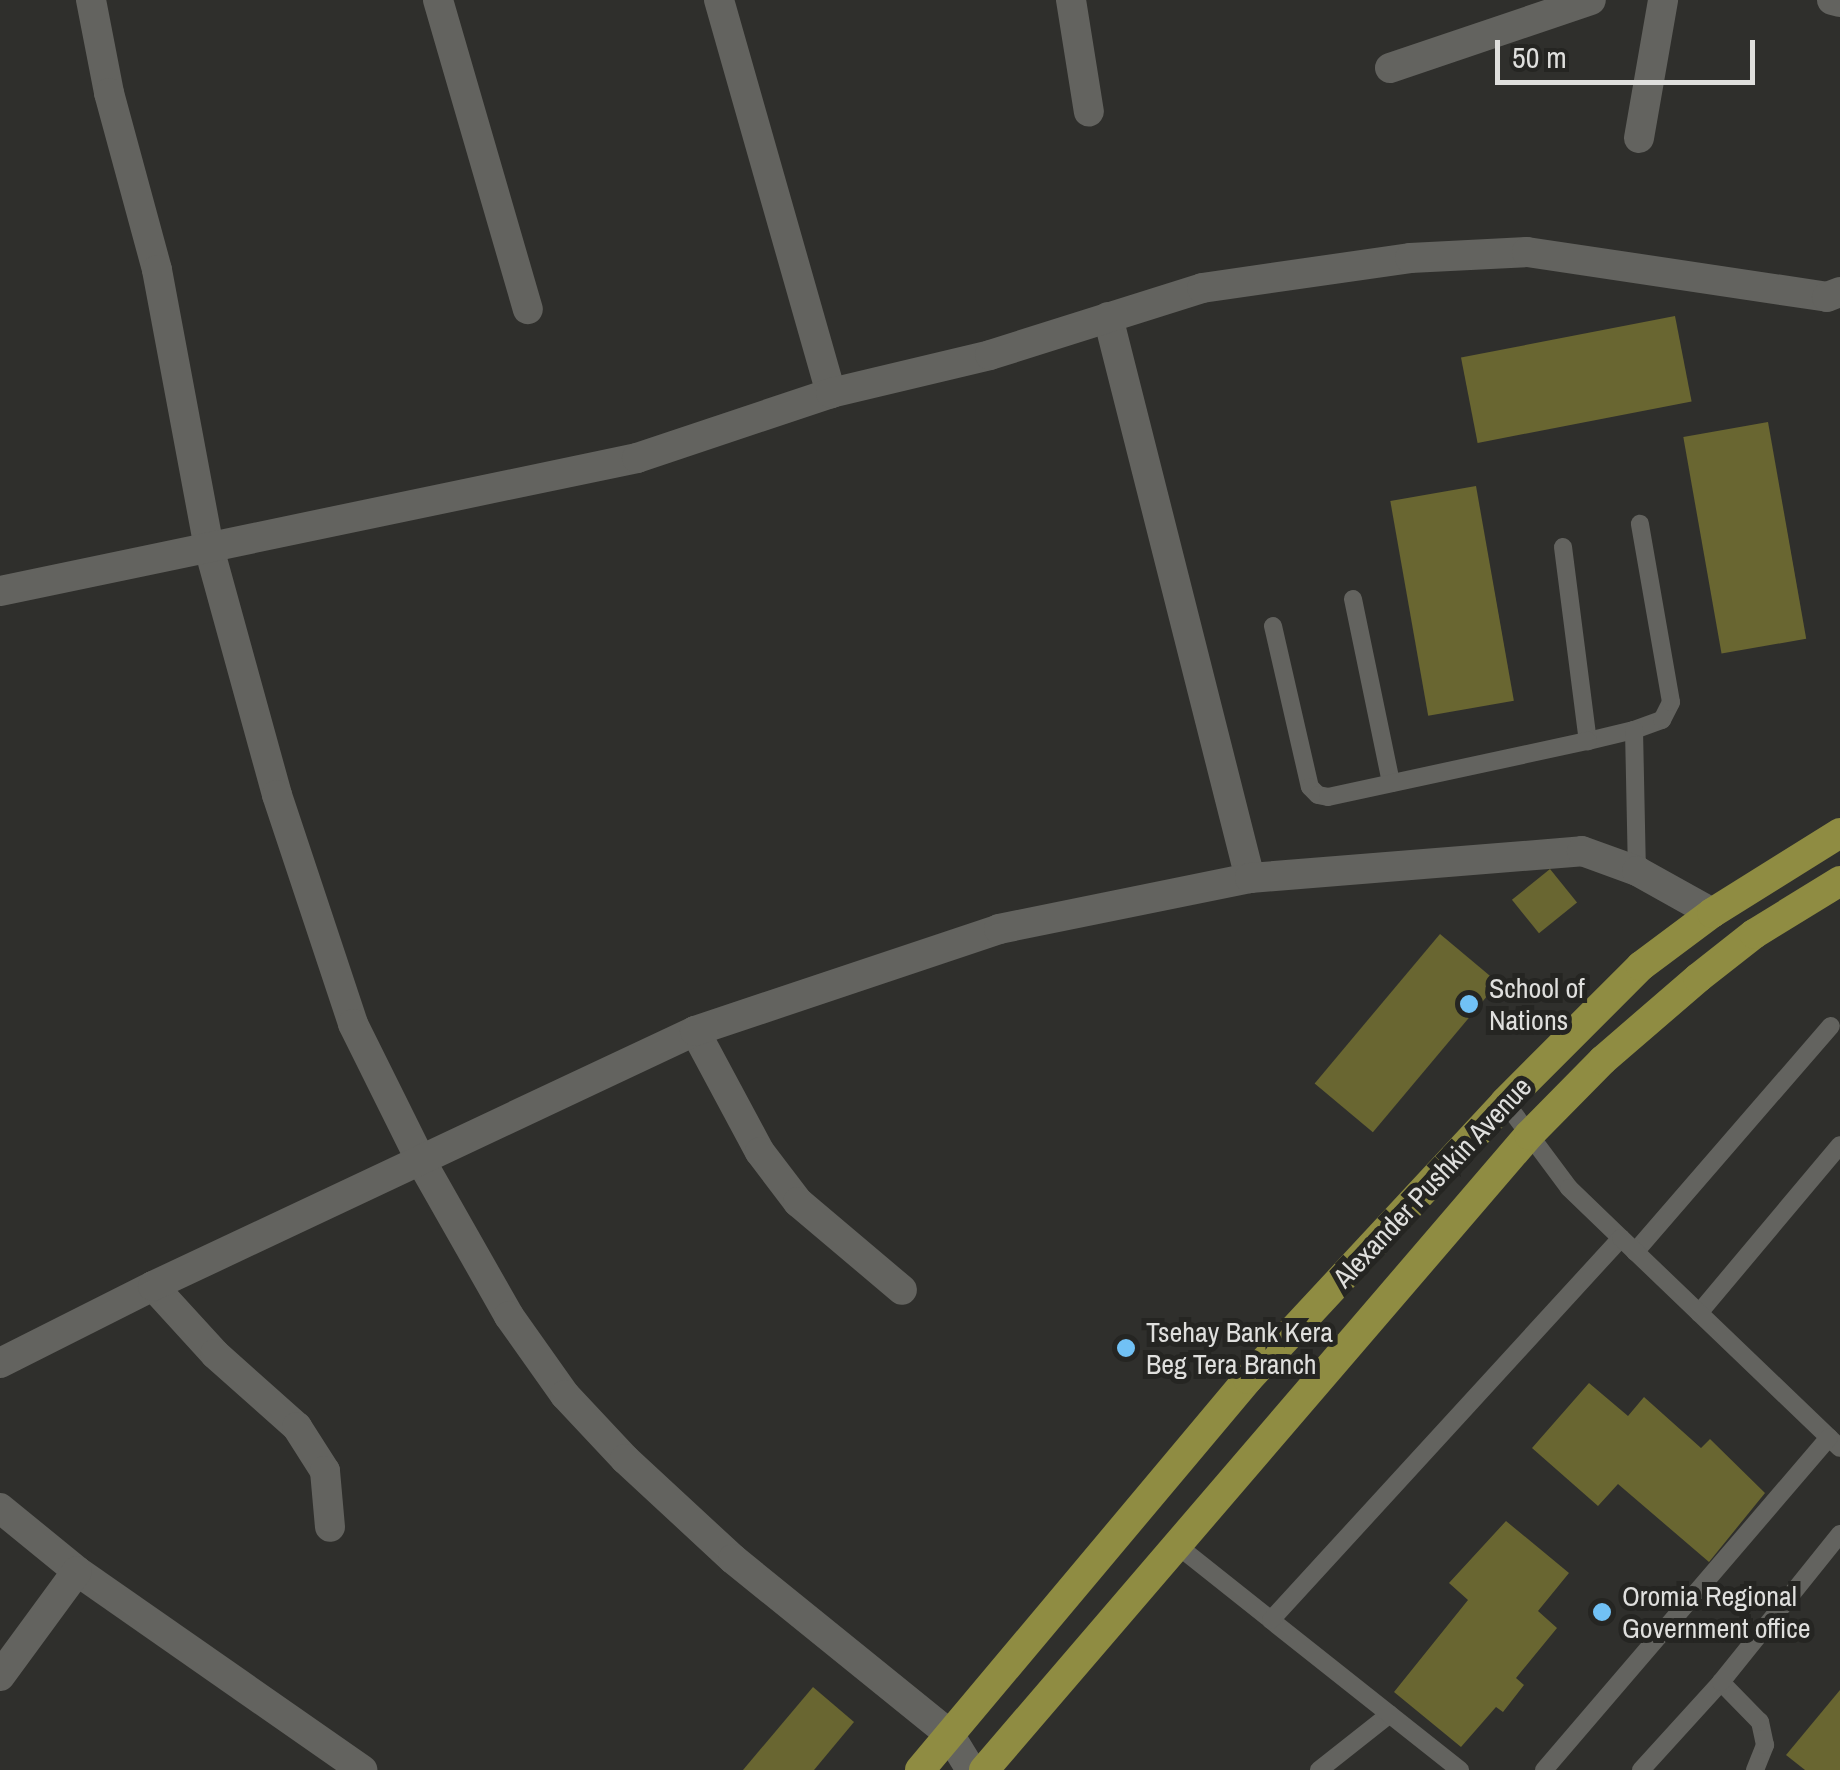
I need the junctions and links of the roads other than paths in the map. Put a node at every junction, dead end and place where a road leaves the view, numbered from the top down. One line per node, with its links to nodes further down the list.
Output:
1 (91, 0): 18 (street)
2 (438, 0): 13 (street)
3 (719, 0): 15 (street)
4 (1071, 0): 10 (street)
5 (1592, 0): 9 (street)
6 (1663, 0): 11 (street)
7 (1832, 0): 8 (street)
8 (1840, 2)
9 (1390, 68)
10 (1089, 112)
11 (1639, 138)
12 (1840, 292): 14 (street)
13 (528, 309)
14 (1108, 317): 15 (street); 27 (street)
15 (831, 393): 18 (street)
16 (1640, 524): 22 (lane)
17 (1563, 547): 23 (lane)
18 (209, 548): 19 (street); 35 (street)
19 (0, 592)
20 (1353, 599): 24 (lane)
21 (1272, 626): 24 (lane)
22 (1634, 730): 23 (lane); 26 (lane)
23 (1588, 740): 24 (lane)
24 (1391, 783)
25 (1840, 833): 29 (main road, Alexander Pushkin Avenue)
26 (1638, 871): 27 (street); 29 (street)
27 (1250, 878): 31 (street)
28 (1840, 881): 33 (main road, Alexander Pushkin Avenue)
29 (1712, 913): 32 (main road, Alexander Pushkin Avenue)
30 (1830, 1026): 37 (lane)
31 (696, 1031): 35 (street); 39 (street)
32 (1505, 1102): 33 (lane); 52 (main road, Alexander Pushkin Avenue)
33 (1528, 1135): 36 (lane); 46 (main road, Alexander Pushkin Avenue)
34 (1840, 1145): 40 (lane)
35 (420, 1161): 38 (street); 52 (street)
36 (1621, 1238): 37 (lane); 48 (lane)
37 (1636, 1252): 40 (lane)
38 (153, 1286): 41 (street); 44 (street)
39 (902, 1290)
40 (1700, 1313): 42 (lane)
41 (0, 1363)
42 (1834, 1442): 59 (lane)
43 (0, 1508): 47 (street)
44 (330, 1527)
45 (1840, 1534): 50 (lane)
46 (1178, 1546): 48 (lane); 56 (main road, Alexander Pushkin Avenue)
47 (77, 1571): 49 (street); 53 (street)
48 (1271, 1620): 51 (lane)
49 (0, 1676)
50 (1722, 1682): 60 (lane); 61 (lane)
51 (1390, 1714): 57 (lane); 58 (lane)
52 (950, 1734): 54 (main road, Alexander Pushkin Avenue); 55 (street)
53 (362, 1770)
54 (920, 1770)
55 (971, 1770)
56 (984, 1770)
57 (1318, 1770)
58 (1460, 1770)
59 (1544, 1770)
60 (1641, 1770)
61 (1755, 1770)

